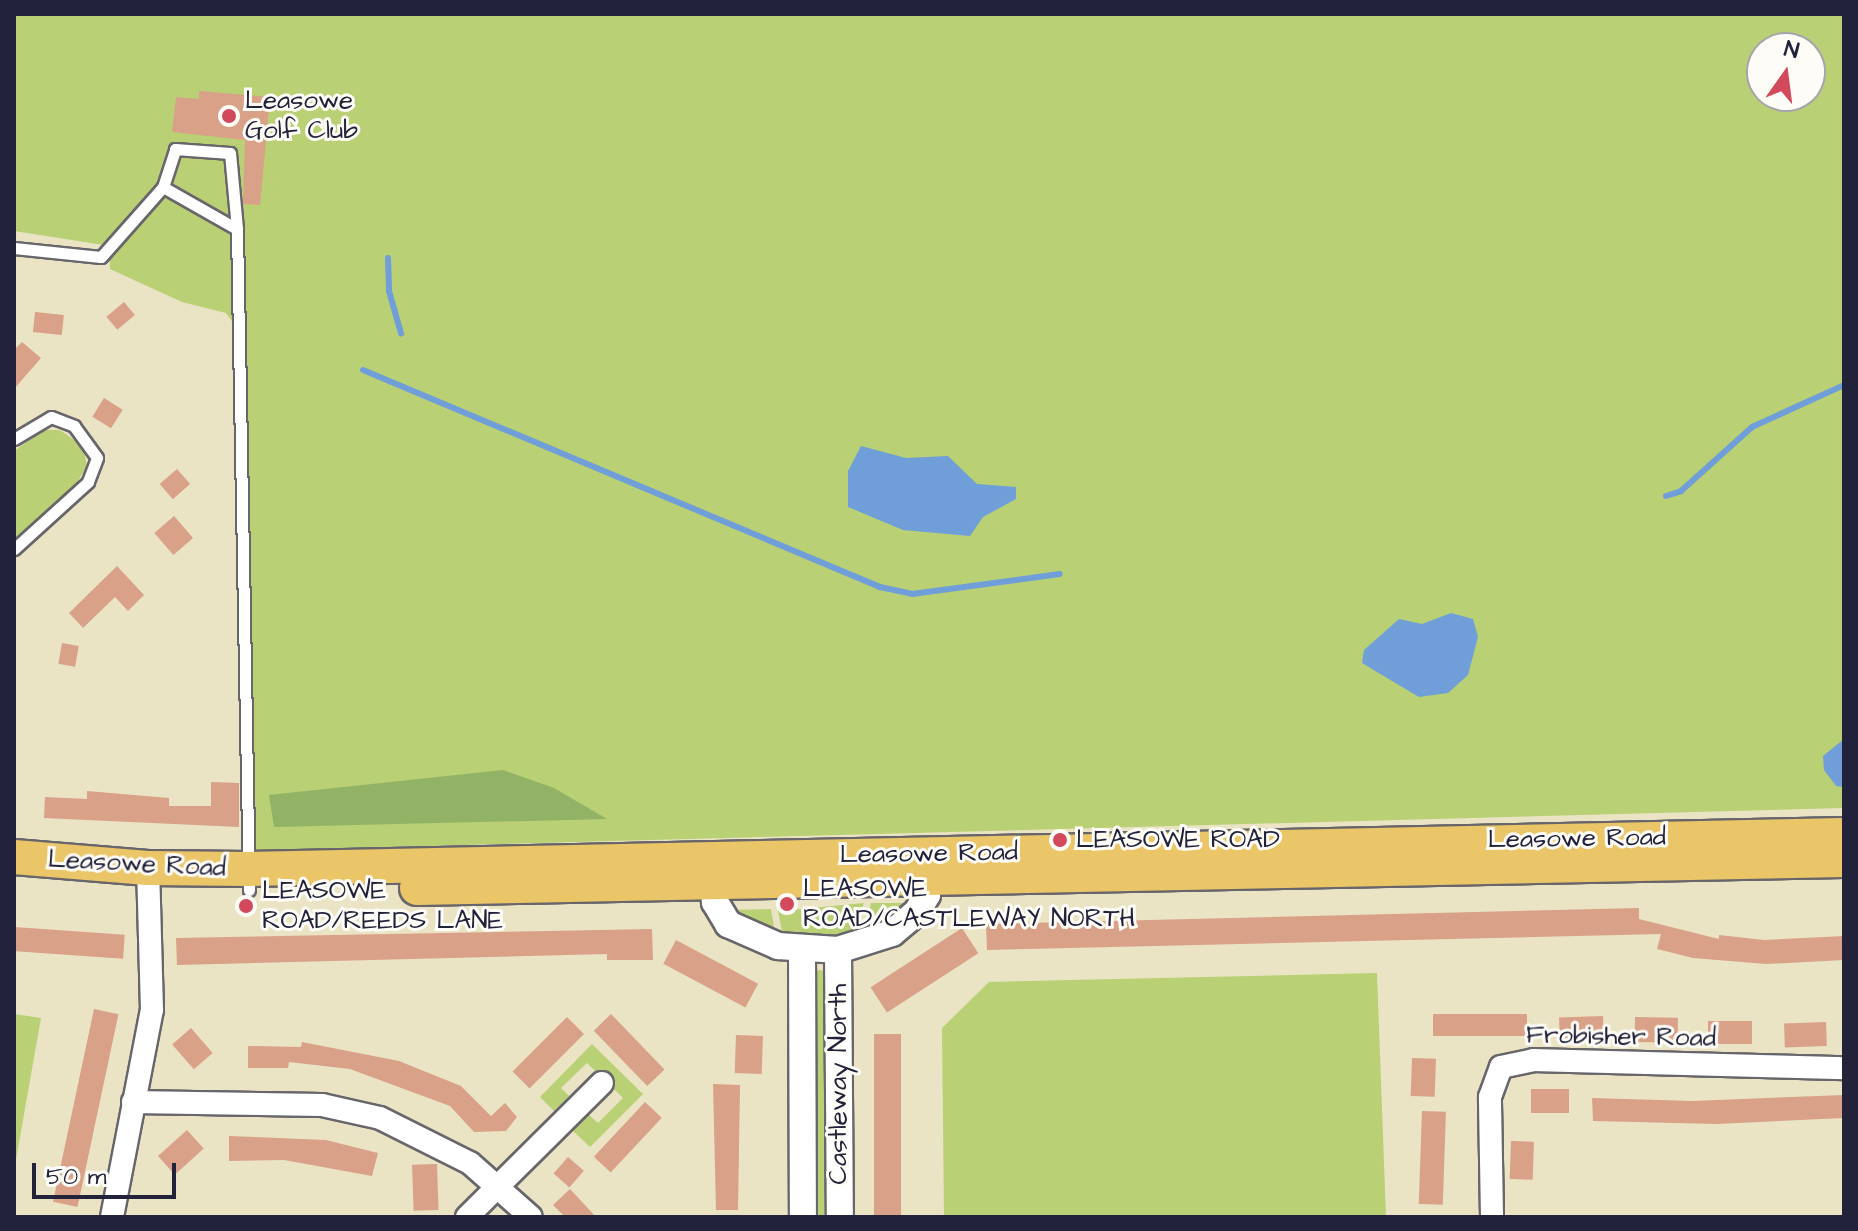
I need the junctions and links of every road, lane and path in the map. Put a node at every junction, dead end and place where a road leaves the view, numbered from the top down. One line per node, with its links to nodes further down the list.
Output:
1 (163, 187): 2 (lane); 2 (lane); 3 (lane)
2 (237, 229): 13 (lane)
3 (14, 248)
4 (14, 439): 5 (lane)
5 (14, 549)
6 (1844, 835): 9 (main road, Leasowe Road)
7 (14, 857): 11 (main road, Leasowe Road)
8 (1844, 860): 9 (main road, Leasowe Road)
9 (927, 866): 10 (main road, Leasowe Road); 15 (street, Leasowe Road)
10 (713, 870): 13 (main road, Leasowe Road); 14 (street, Leasowe Road)
11 (148, 879): 12 (main road, Leasowe Road); 13 (main road, Leasowe Road); 18 (street)
12 (14, 880)
13 (249, 880)
14 (802, 950): 15 (street, Leasowe Road); 23 (street, Castleway North)
15 (838, 950): 24 (street, Castleway North)
16 (1844, 1068): 25 (street, Frobisher Road)
17 (602, 1083): 19 (street)
18 (133, 1102): 19 (street); 20 (street)
19 (498, 1186): 21 (street); 22 (street)
20 (112, 1217)
21 (467, 1217)
22 (531, 1217)
23 (803, 1217)
24 (840, 1217)
25 (1492, 1217)

